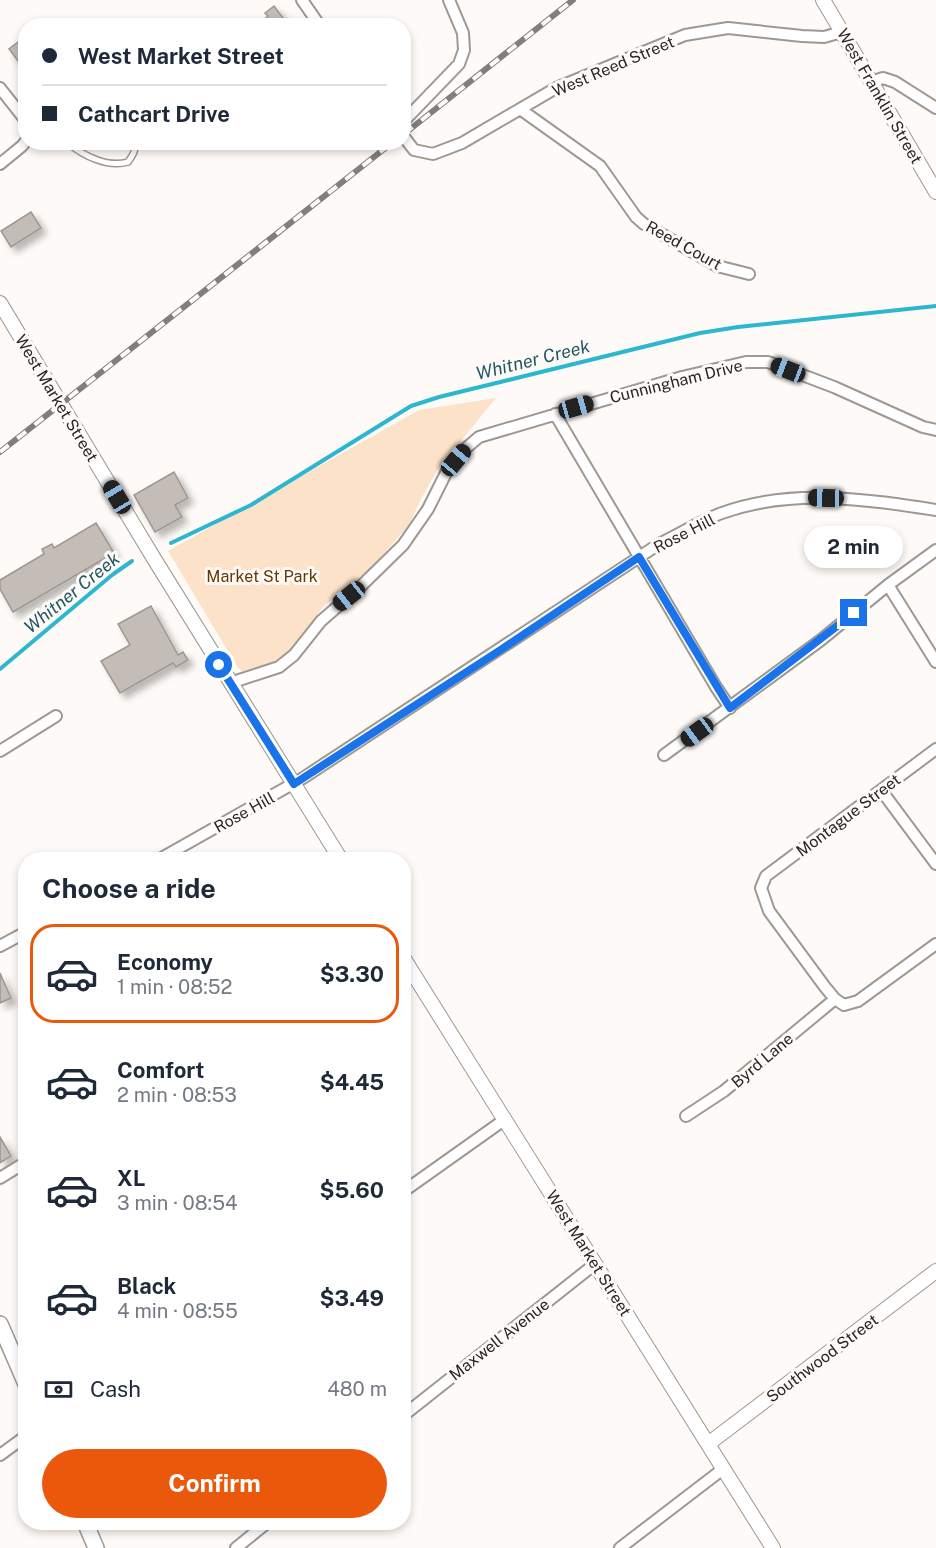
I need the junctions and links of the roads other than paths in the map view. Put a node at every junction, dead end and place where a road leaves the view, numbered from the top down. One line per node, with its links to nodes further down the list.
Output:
1 (302, 0): 4 (street)
2 (449, 0): 11 (street)
3 (823, 0): 5 (street, West Franklin Street)
4 (314, 18)
5 (842, 32): 6 (street, West Franklin Street); 9 (street, West Reed Street)
6 (871, 82): 8 (street); 17 (street, West Franklin Street)
7 (0, 88): 10 (street)
8 (936, 108)
9 (520, 109): 12 (street, West Reed Street); 18 (street, Reed Court)
10 (18, 111)
11 (411, 114)
12 (411, 146)
13 (18, 149): 16 (street)
14 (81, 150): 15 (lane)
15 (134, 150)
16 (0, 164)
17 (936, 192)
18 (749, 274)
19 (0, 303): 27 (street, West Market Street)
20 (555, 414): 21 (street, Cunningham Drive); 24 (street); 27 (street, Cunningham Drive)
21 (936, 430)
22 (936, 510): 24 (street, Rose Hill)
23 (936, 550): 25 (street)
24 (639, 557): 28 (street); 33 (street, Rose Hill)
25 (888, 585): 26 (street); 28 (street)
26 (936, 662)
27 (230, 683): 33 (street, West Market Street)
28 (730, 708): 32 (street)
29 (56, 716): 31 (street)
30 (936, 749): 34 (street, Montague Street)
31 (0, 751)
32 (664, 755)
33 (294, 784): 35 (street, Rose Hill); 36 (street, West Market Street)
34 (881, 790): 37 (street); 42 (street, Montague Street)
35 (172, 852)
36 (336, 852)
37 (936, 864)
38 (18, 936): 40 (street)
39 (936, 944): 42 (street)
40 (0, 946)
41 (411, 970): 44 (street, West Market Street)
42 (835, 999): 43 (street, Byrd Lane)
43 (686, 1116)
44 (504, 1120): 47 (street); 48 (street, West Market Street)
45 (18, 1167): 46 (street)
46 (0, 1178)
47 (411, 1186)
48 (595, 1264): 52 (street, Maxwell Avenue); 54 (street, West Market Street)
49 (936, 1270): 54 (street, Southwood Street)
50 (0, 1324): 51 (main road)
51 (18, 1366)
52 (411, 1409)
53 (18, 1442): 55 (street)
54 (708, 1444): 56 (street, West Market Street)
55 (0, 1455)
56 (723, 1469): 61 (street); 62 (street, West Market Street)
57 (88, 1530): 59 (main road)
58 (258, 1530): 60 (street)
59 (96, 1548)
60 (236, 1548)
61 (620, 1548)
62 (773, 1548)

